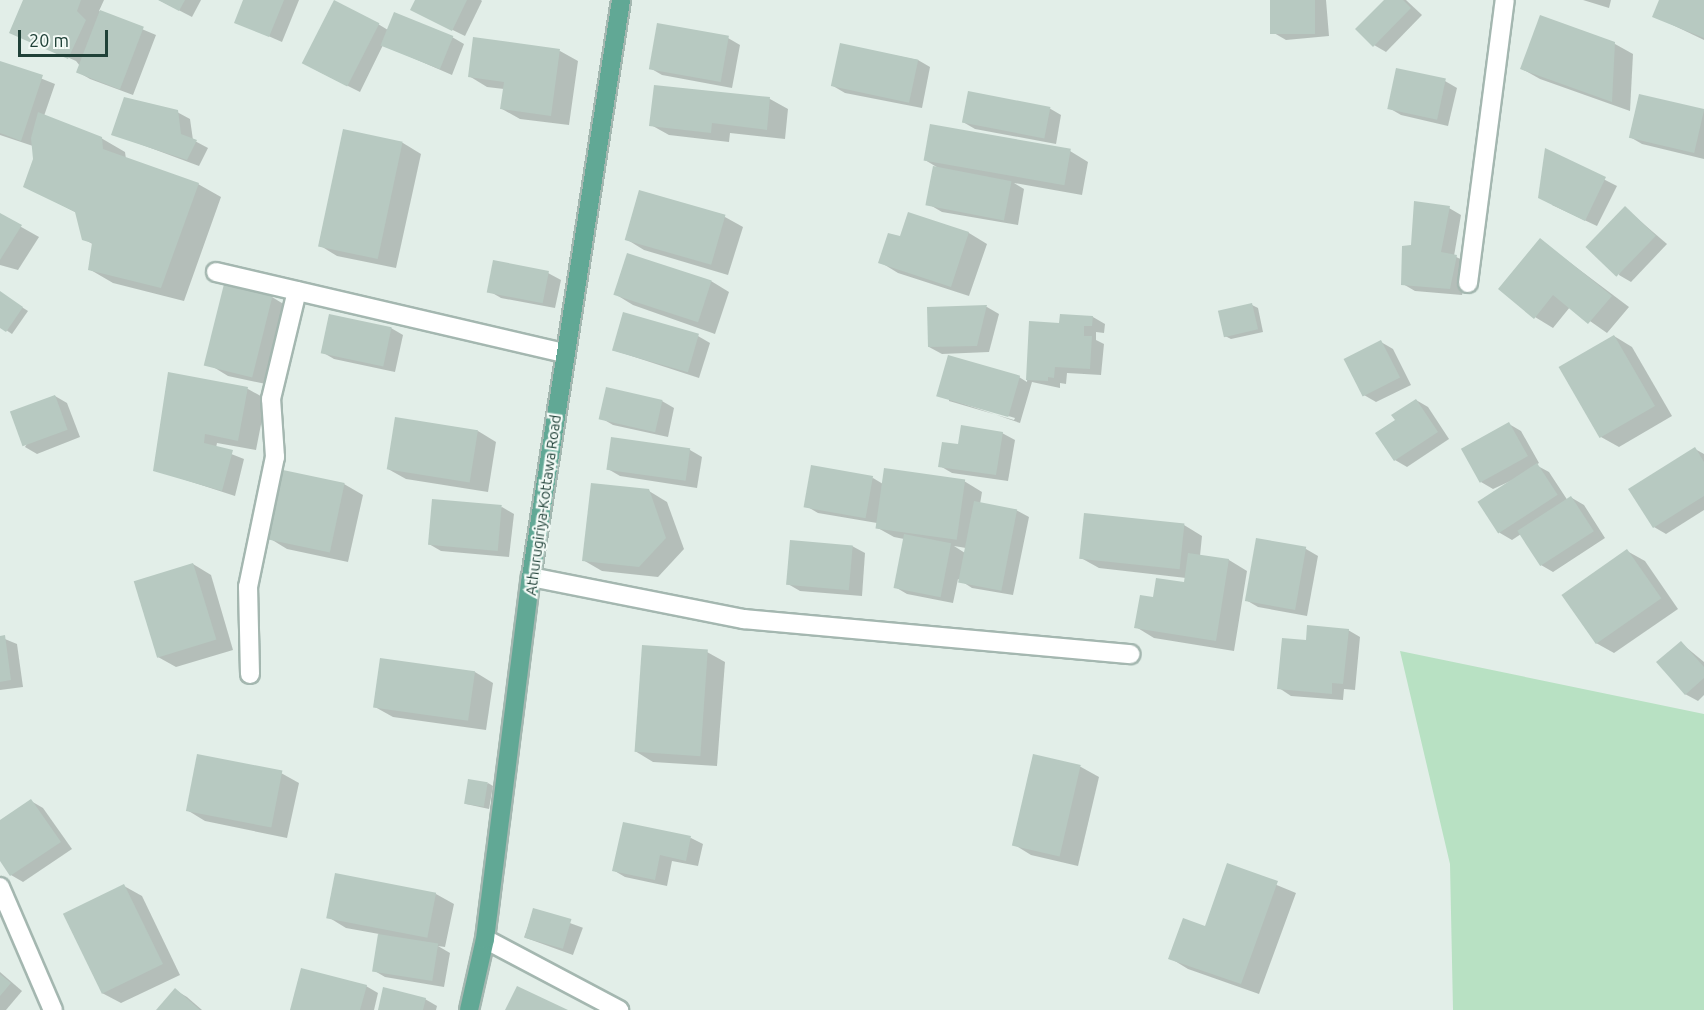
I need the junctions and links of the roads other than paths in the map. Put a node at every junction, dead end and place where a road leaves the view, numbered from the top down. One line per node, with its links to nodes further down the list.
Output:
1 (621, 0): 6 (main road, Athurugiriya-Kottawa Road)
2 (1505, 0): 4 (street)
3 (216, 272): 5 (street)
4 (1468, 283)
5 (297, 291): 6 (street); 9 (street)
6 (565, 353): 7 (main road, Athurugiriya-Kottawa Road)
7 (531, 577): 8 (street); 11 (main road, Athurugiriya-Kottawa Road)
8 (1130, 654)
9 (250, 674)
10 (0, 888): 12 (street)
11 (485, 939): 13 (main road, Athurugiriya-Kottawa Road); 14 (street)
12 (53, 1010)
13 (469, 1010)
14 (619, 1010)

